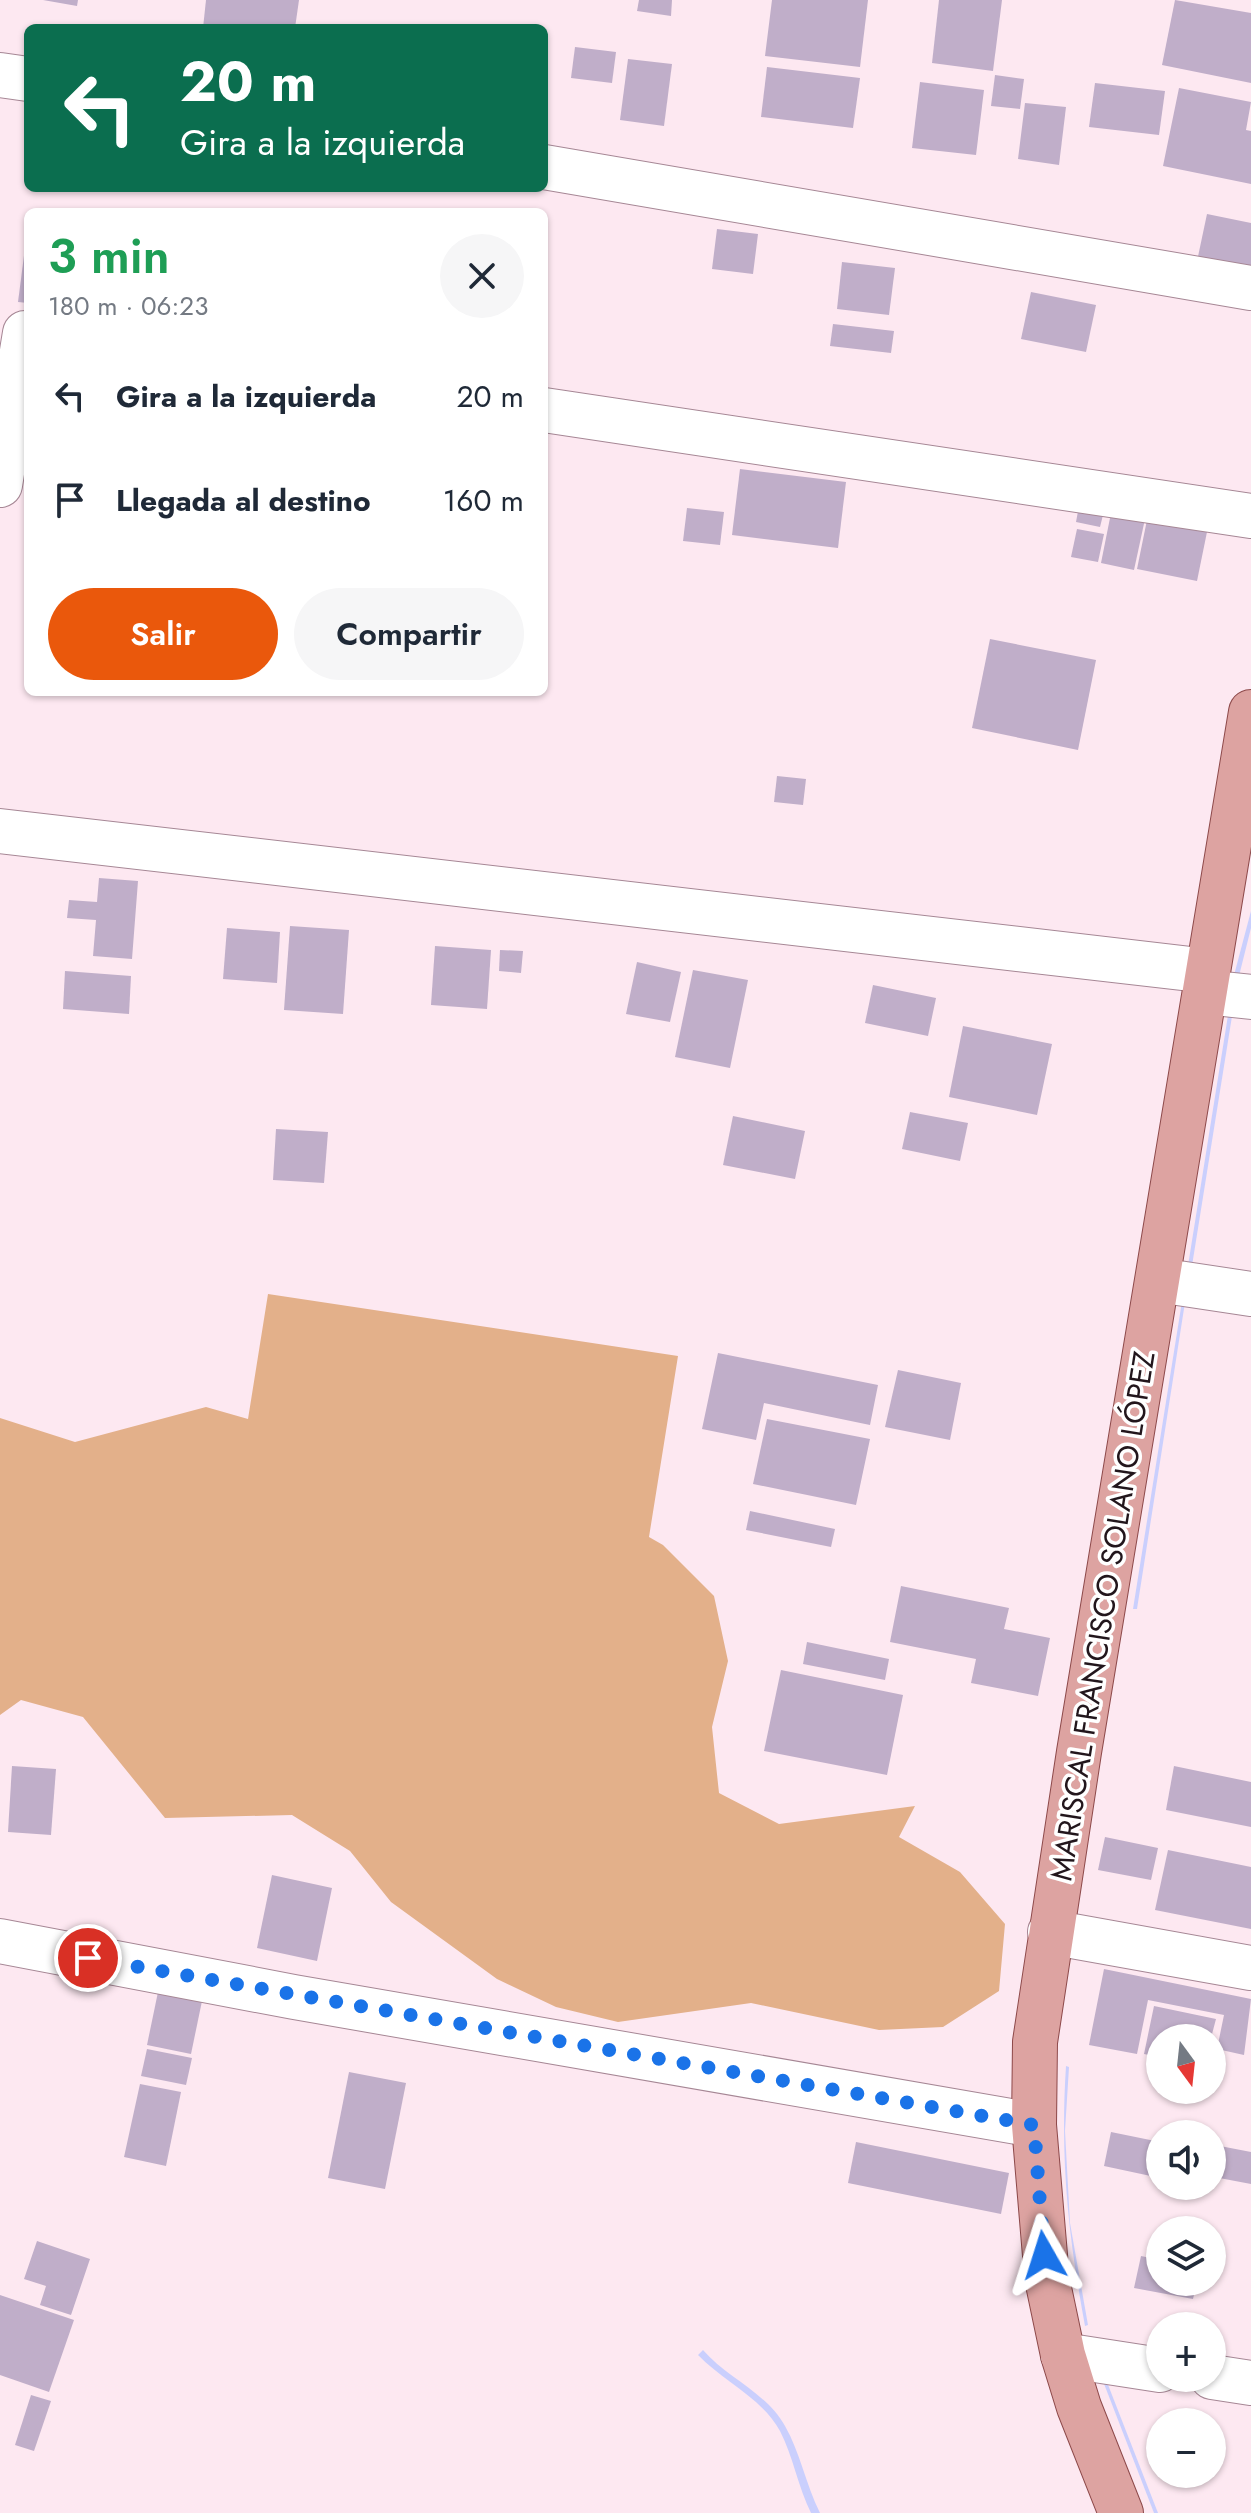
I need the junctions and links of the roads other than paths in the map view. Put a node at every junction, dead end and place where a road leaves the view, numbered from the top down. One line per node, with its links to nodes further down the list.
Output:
1 (0, 75): 2 (street)
2 (24, 78)
3 (548, 168): 4 (street)
4 (1251, 288)
5 (18, 331): 7 (street)
6 (548, 411): 8 (street)
7 (0, 485)
8 (1251, 516)
9 (1251, 712): 11 (main road, MARISCAL FRANCISCO SOLANO LÓPEZ)
10 (0, 831): 11 (street)
11 (1207, 982): 12 (street); 13 (main road, MARISCAL FRANCISCO SOLANO LÓPEZ)
12 (1251, 997)
13 (1158, 1280): 14 (street); 15 (main road, MARISCAL FRANCISCO SOLANO LÓPEZ)
14 (1251, 1294)
15 (1050, 1932): 17 (street); 18 (main road, MARISCAL FRANCISCO SOLANO LÓPEZ)
16 (0, 1941): 18 (street)
17 (1251, 1968)
18 (1034, 2125): 19 (main road, MARISCAL FRANCISCO SOLANO LÓPEZ)
19 (1063, 2355): 20 (street); 23 (main road, MARISCAL FRANCISCO SOLANO LÓPEZ)
20 (1146, 2368)
21 (1226, 2379): 22 (street)
22 (1251, 2383)
23 (1121, 2513)

